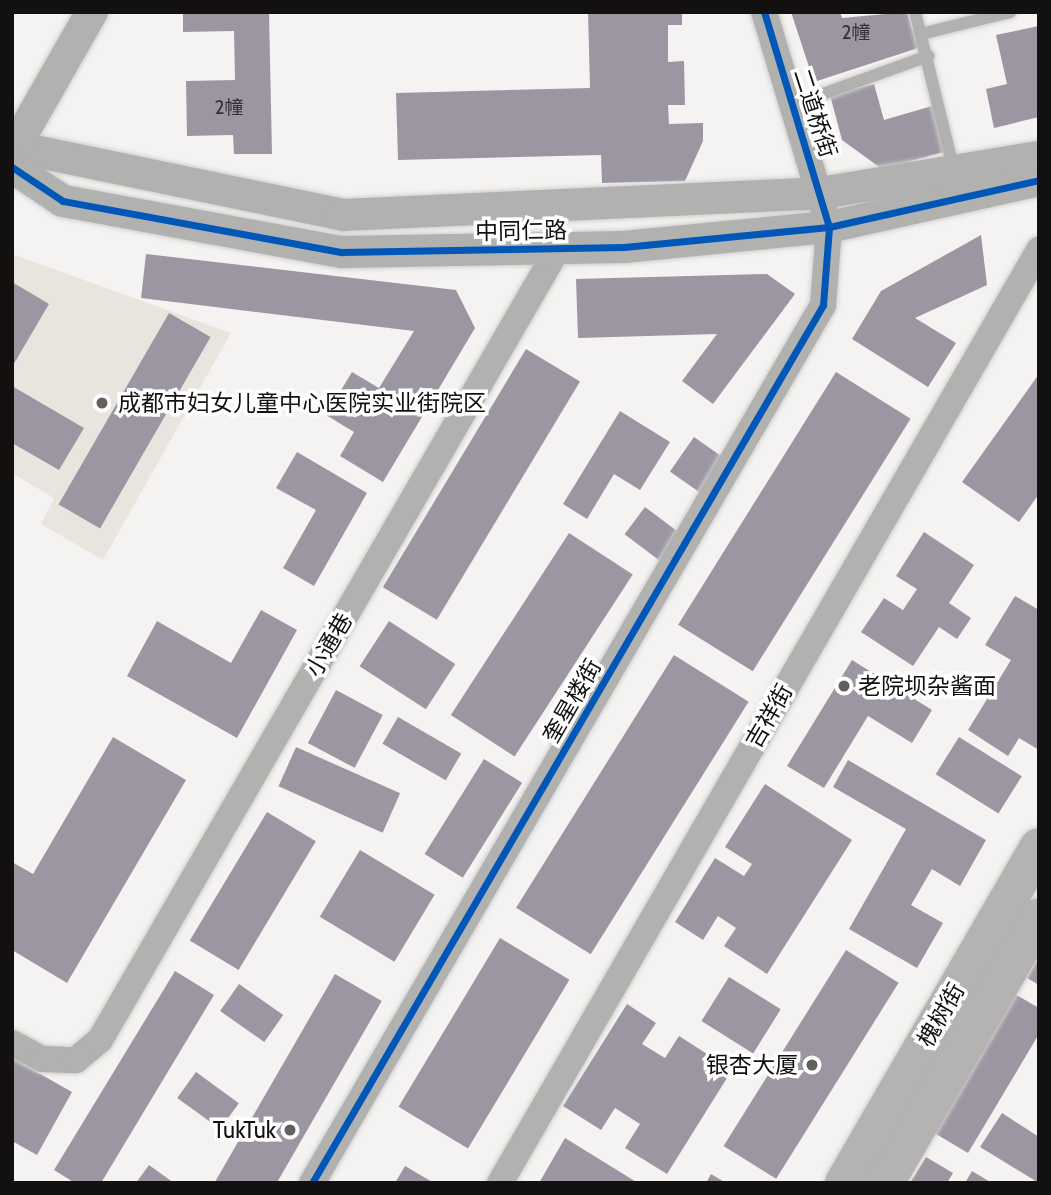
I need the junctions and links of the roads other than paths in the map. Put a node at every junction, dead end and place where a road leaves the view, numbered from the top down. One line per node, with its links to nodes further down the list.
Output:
1 (92, 12): 8 (street)
2 (764, 12): 7 (street, 二道桥街)
3 (915, 12): 5 (lane)
4 (1010, 12): 5 (lane)
5 (921, 34): 6 (lane)
6 (928, 56): 7 (lane); 10 (lane)
7 (792, 105): 12 (street, 二道桥街)
8 (13, 155): 12 (street); 14 (street, 中同仁路)
9 (1039, 157): 10 (street)
10 (954, 171): 12 (street)
11 (1039, 180): 13 (street, 中同仁路)
12 (821, 193): 13 (street, 二道桥街)
13 (829, 227): 14 (street, 中同仁路); 19 (street, 奎星楼街)
14 (557, 250): 18 (street, 小通巷)
15 (1039, 250): 20 (street, 吉祥街)
16 (1039, 848): 21 (main road, 槐树街)
17 (1039, 917): 22 (main road, 槐树街)
18 (12, 1043)
19 (312, 1183)
20 (500, 1183)
21 (844, 1183)
22 (885, 1183)

